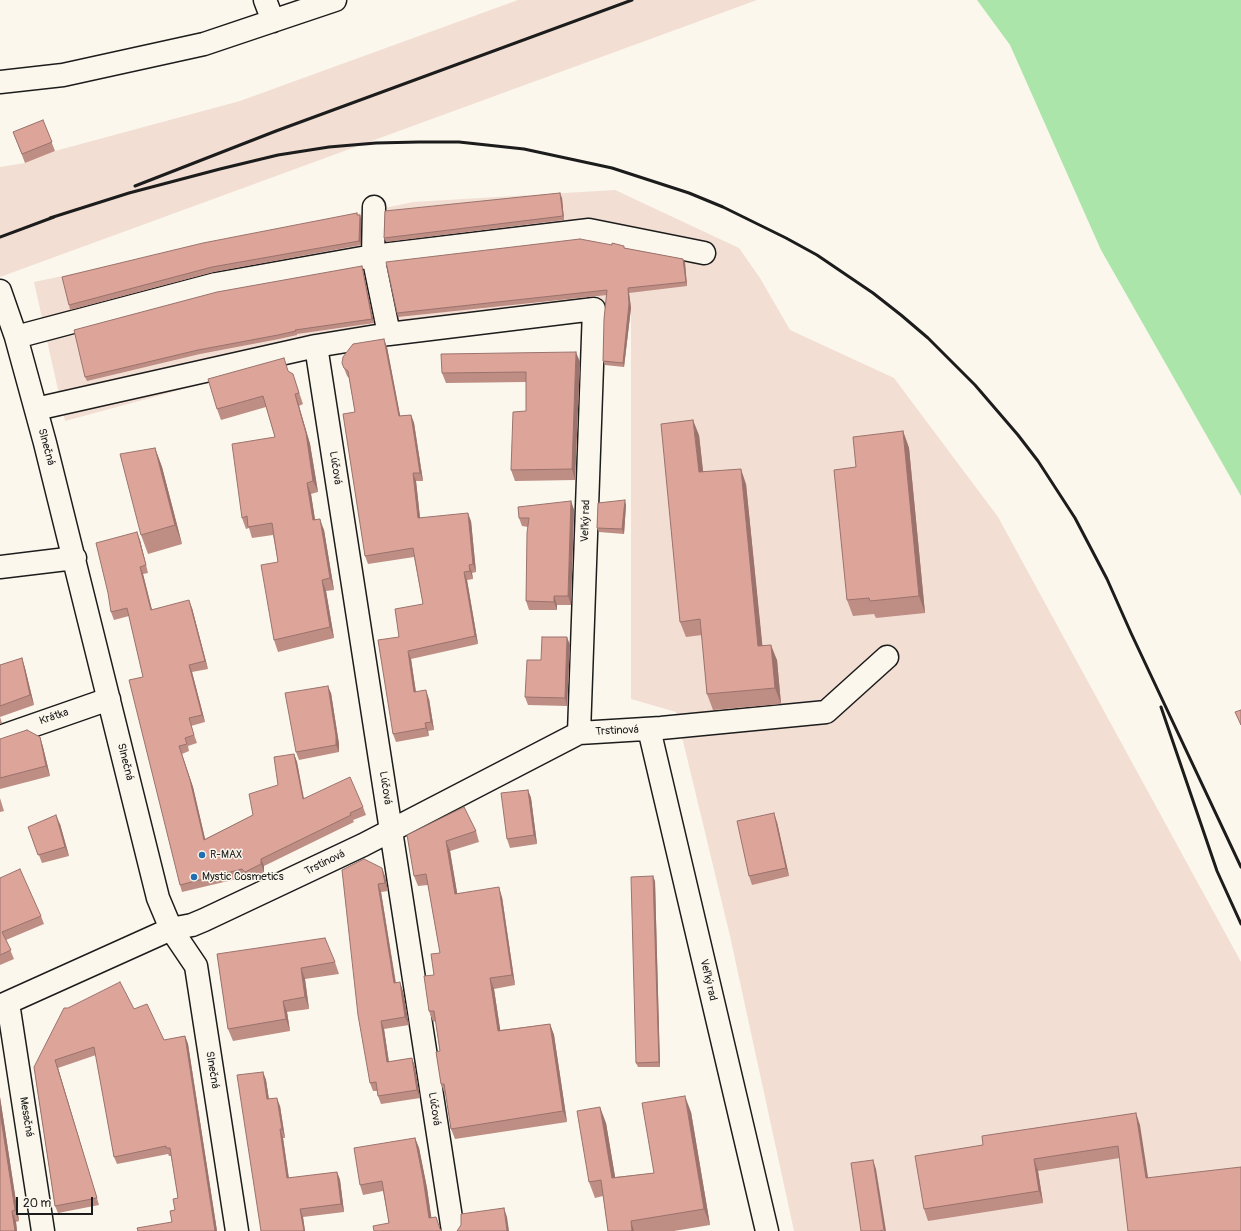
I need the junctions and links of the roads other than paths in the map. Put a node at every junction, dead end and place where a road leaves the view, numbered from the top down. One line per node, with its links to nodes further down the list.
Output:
1 (265, 0): 3 (street)
2 (335, 0): 3 (street)
3 (273, 21): 4 (street)
4 (0, 82)
5 (374, 207): 7 (street)
6 (704, 253): 7 (street)
7 (373, 256): 9 (street); 10 (street)
8 (0, 291): 10 (street, Slnečná)
9 (389, 334): 11 (street); 18 (street, Veľký rad)
10 (16, 337): 12 (street, Slnečná)
11 (316, 346): 12 (street); 20 (street, Lúčová)
12 (36, 409): 13 (street, Slnečná)
13 (75, 558): 14 (street); 16 (street, Slnečná)
14 (0, 567)
15 (887, 657): 17 (street, Trstinová)
16 (109, 699): 19 (street, Krátka); 21 (street, Slnečná)
17 (649, 729): 18 (street, Trstinová); 26 (street, Veľký rad)
18 (579, 733): 20 (street, Trstinová)
19 (0, 737)
20 (391, 830): 21 (street, Trstinová); 25 (street, Lúčová)
21 (171, 929): 22 (street, Trstinová); 24 (street, Slnečná)
22 (4, 1004): 23 (street, Mesačná)
23 (43, 1231)
24 (238, 1231)
25 (453, 1231)
26 (767, 1231)

